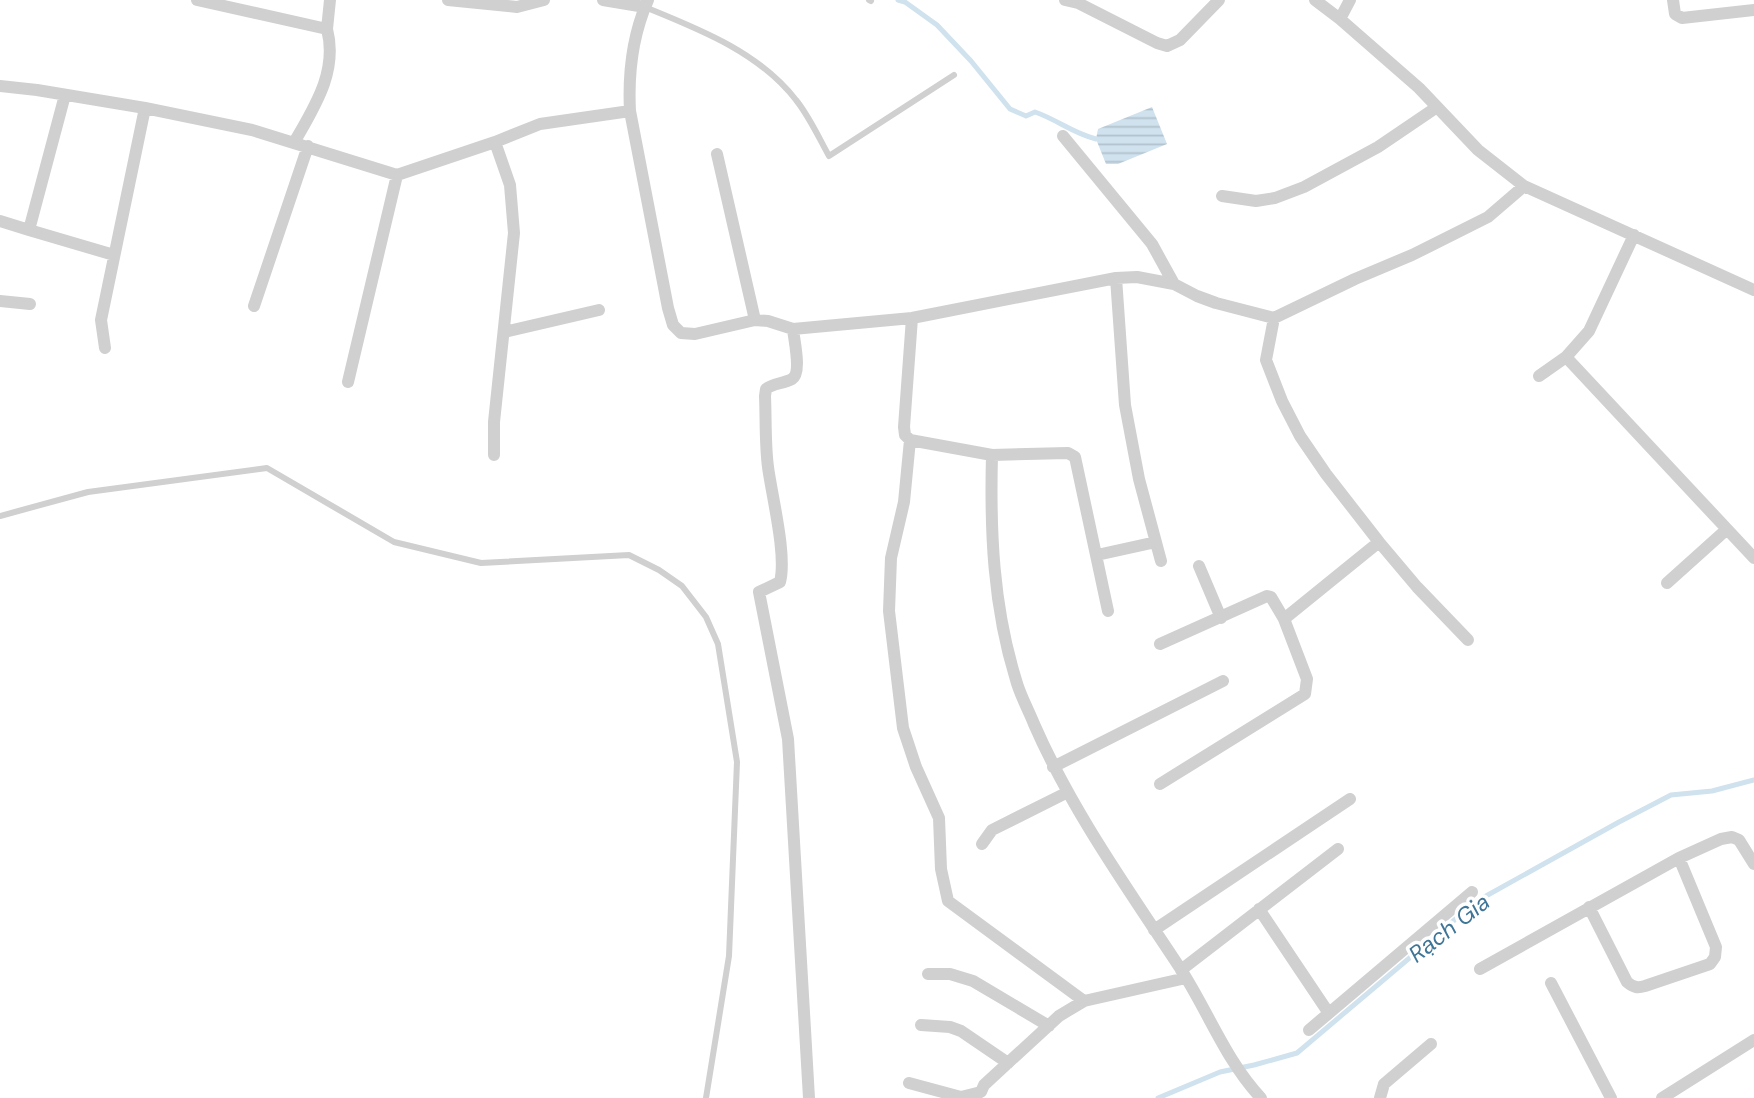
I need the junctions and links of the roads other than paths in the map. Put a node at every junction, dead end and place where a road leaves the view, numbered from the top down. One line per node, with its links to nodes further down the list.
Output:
1 (197, 0): 14 (street)
2 (330, 0): 14 (street)
3 (449, 0): 4 (street)
4 (544, 0)
5 (603, 0): 11 (street)
6 (1065, 0): 7 (street)
7 (1219, 0)
8 (1315, 0): 13 (street)
9 (1350, 0): 13 (street)
10 (1673, 0): 12 (street)
11 (646, 4): 15 (lane); 20 (street)
12 (1754, 10)
13 (1340, 19): 18 (street)
14 (327, 29): 22 (street)
15 (954, 75)
16 (0, 87): 17 (street)
17 (65, 95): 19 (street); 30 (street)
18 (1437, 107): 27 (street); 28 (street)
19 (145, 108): 22 (street); 32 (street)
20 (630, 111): 23 (street); 42 (street)
21 (1063, 136): 34 (street)
22 (295, 141): 24 (street)
23 (495, 142): 26 (street); 44 (street)
24 (308, 146): 26 (street); 38 (street)
25 (717, 155): 42 (street)
26 (397, 174): 48 (street)
27 (1524, 186): 31 (street); 41 (street)
28 (1222, 196)
29 (0, 221): 30 (street)
30 (30, 230): 32 (street)
31 (1633, 235): 35 (street); 46 (street)
32 (114, 255): 45 (street)
33 (1116, 278): 34 (street); 40 (street); 54 (street)
34 (1174, 284): 41 (street)
35 (1754, 290)
36 (0, 301): 37 (street)
37 (30, 304)
38 (254, 306)
39 (599, 310): 44 (street)
40 (912, 318): 43 (street); 49 (street)
41 (1274, 318): 55 (street)
42 (755, 320): 43 (street)
43 (793, 329): 94 (street)
44 (504, 332): 50 (street)
45 (105, 348)
46 (1566, 356): 47 (street); 53 (street)
47 (1539, 376)
48 (348, 382)
49 (910, 440): 51 (street); 83 (street)
50 (494, 455)
51 (992, 455): 56 (street); 67 (street)
52 (0, 516): 93 (lane)
53 (1726, 530): 57 (street); 60 (street)
54 (1156, 542): 56 (street); 58 (street)
55 (1379, 542): 63 (street); 64 (street)
56 (1097, 555): 61 (street)
57 (1754, 558)
58 (1161, 561)
59 (1199, 566): 62 (street)
60 (1667, 583)
61 (1108, 611)
62 (1221, 618): 63 (street); 65 (street)
63 (1284, 619): 68 (street)
64 (1468, 640)
65 (1160, 644)
66 (1223, 681): 67 (street)
67 (1053, 767): 69 (street)
68 (1160, 783)
69 (1068, 792): 71 (street); 78 (street)
70 (1350, 799): 78 (street)
71 (982, 844)
72 (1338, 849): 77 (street)
73 (1679, 858): 74 (street); 76 (street); 76 (street)
74 (1754, 864)
75 (1472, 892): 84 (street)
76 (1589, 907): 79 (street)
77 (1259, 909): 81 (street); 84 (street)
78 (1154, 930): 81 (street)
79 (1480, 969)
80 (928, 974): 86 (street)
81 (1184, 974): 83 (street); 95 (street)
82 (1550, 983): 97 (street)
83 (1084, 1001): 86 (street)
84 (1328, 1012): 87 (street)
85 (921, 1025): 90 (street)
86 (1049, 1026): 90 (street)
87 (1309, 1030)
88 (1754, 1040): 98 (street)
89 (1431, 1044): 96 (street)
90 (1008, 1063): 92 (street)
91 (909, 1083): 92 (street)
92 (983, 1095)
93 (706, 1098)
94 (809, 1098)
95 (1261, 1098)
96 (1380, 1098)
97 (1611, 1098)
98 (1662, 1098)

